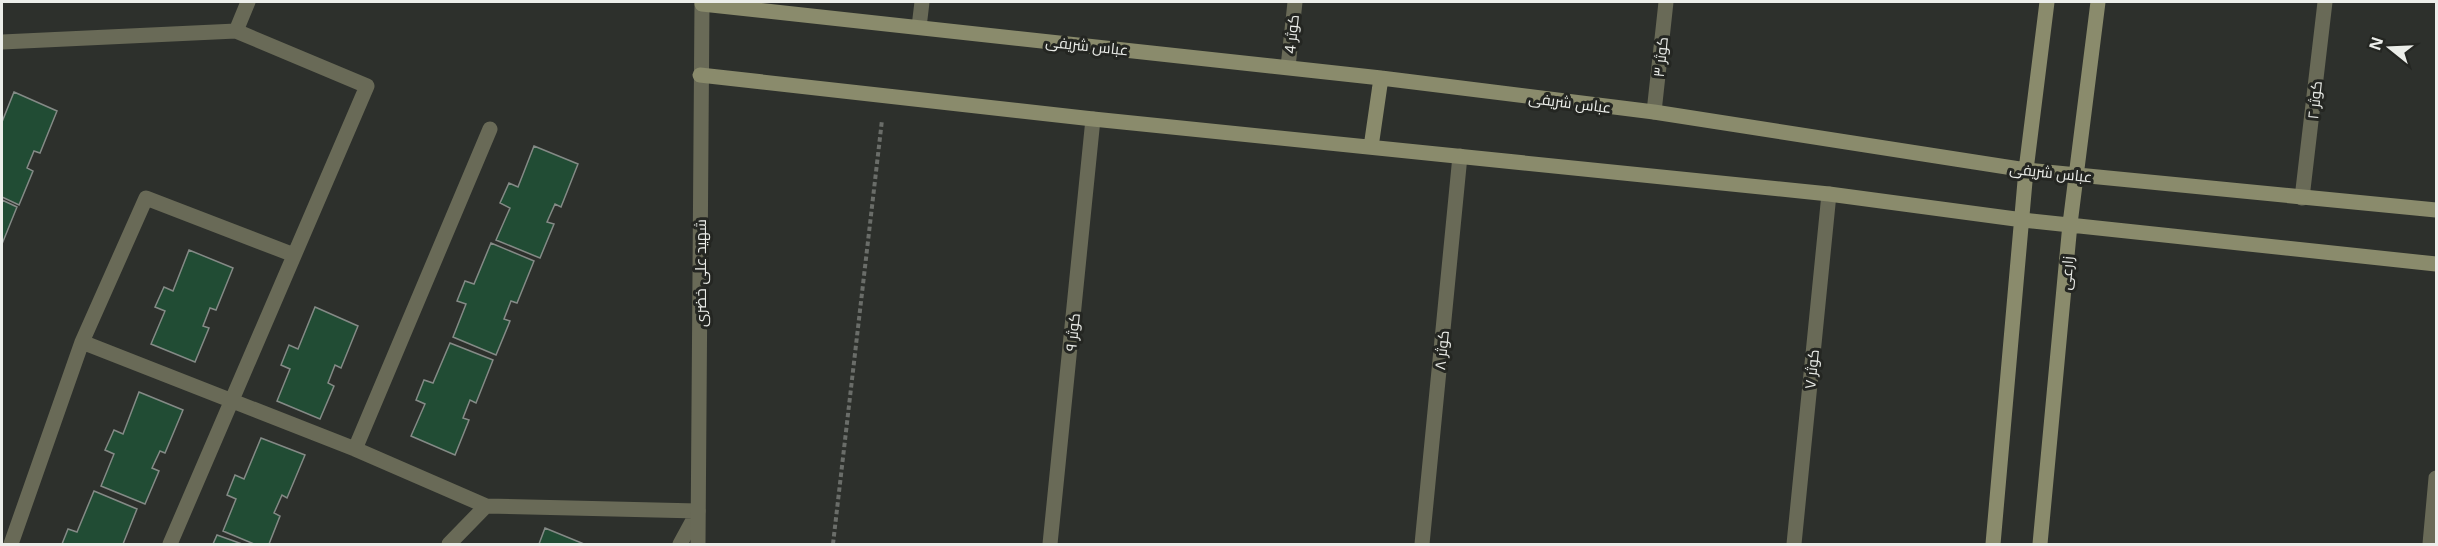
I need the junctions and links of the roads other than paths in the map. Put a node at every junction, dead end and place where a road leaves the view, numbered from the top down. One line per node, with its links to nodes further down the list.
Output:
1 (248, 2): 10 (street)
2 (922, 2): 9 (street)
3 (1295, 2): 12 (street, کوثر 4)
4 (1666, 2): 15 (street, کوثر ۳)
5 (2047, 2): 20 (main road)
6 (2098, 2): 21 (main road, زارعی)
7 (2325, 2): 23 (street, کوثر ۲)
8 (702, 3): 9 (main road, عباس شریفی); 13 (street, شهید علی خضری)
9 (919, 27): 12 (main road, عباس شریفی)
10 (236, 31): 11 (street); 27 (street)
11 (2, 42)
12 (1288, 67): 14 (main road, عباس شریفی)
13 (700, 75): 16 (main road); 34 (street, شهید علی خضری)
14 (1380, 78): 15 (main road, عباس شریفی); 18 (main road)
15 (1654, 112): 20 (main road, عباس شریفی)
16 (1093, 119): 18 (main road); 40 (street, کوثر ۹)
17 (490, 129): 31 (street)
18 (1371, 147): 19 (main road)
19 (1460, 156): 22 (main road); 41 (street, کوثر ۸)
20 (2026, 170): 21 (main road, عباس شریفی); 25 (main road)
21 (2077, 174): 23 (main road, عباس شریفی); 26 (main road, زارعی)
22 (1829, 194): 25 (main road); 42 (street, کوثر ۷)
23 (2302, 198): 24 (main road, عباس شریفی)
24 (2436, 210)
25 (2024, 220): 26 (main road); 43 (main road)
26 (2070, 224): 28 (main road); 44 (main road, زارعی)
27 (294, 255): 29 (street); 30 (street)
28 (2436, 264)
29 (82, 342): 30 (street); 35 (street)
30 (232, 401): 31 (street); 36 (street)
31 (355, 449): 33 (street)
32 (2436, 478): 45 (street)
33 (486, 506): 34 (street); 37 (street)
34 (698, 511): 38 (street); 39 (street, شهید علی خضری)
35 (11, 544)
36 (170, 544)
37 (449, 544)
38 (680, 544)
39 (698, 544)
40 (1050, 544)
41 (1422, 544)
42 (1794, 544)
43 (1993, 544)
44 (2040, 544)
45 (2430, 544)

